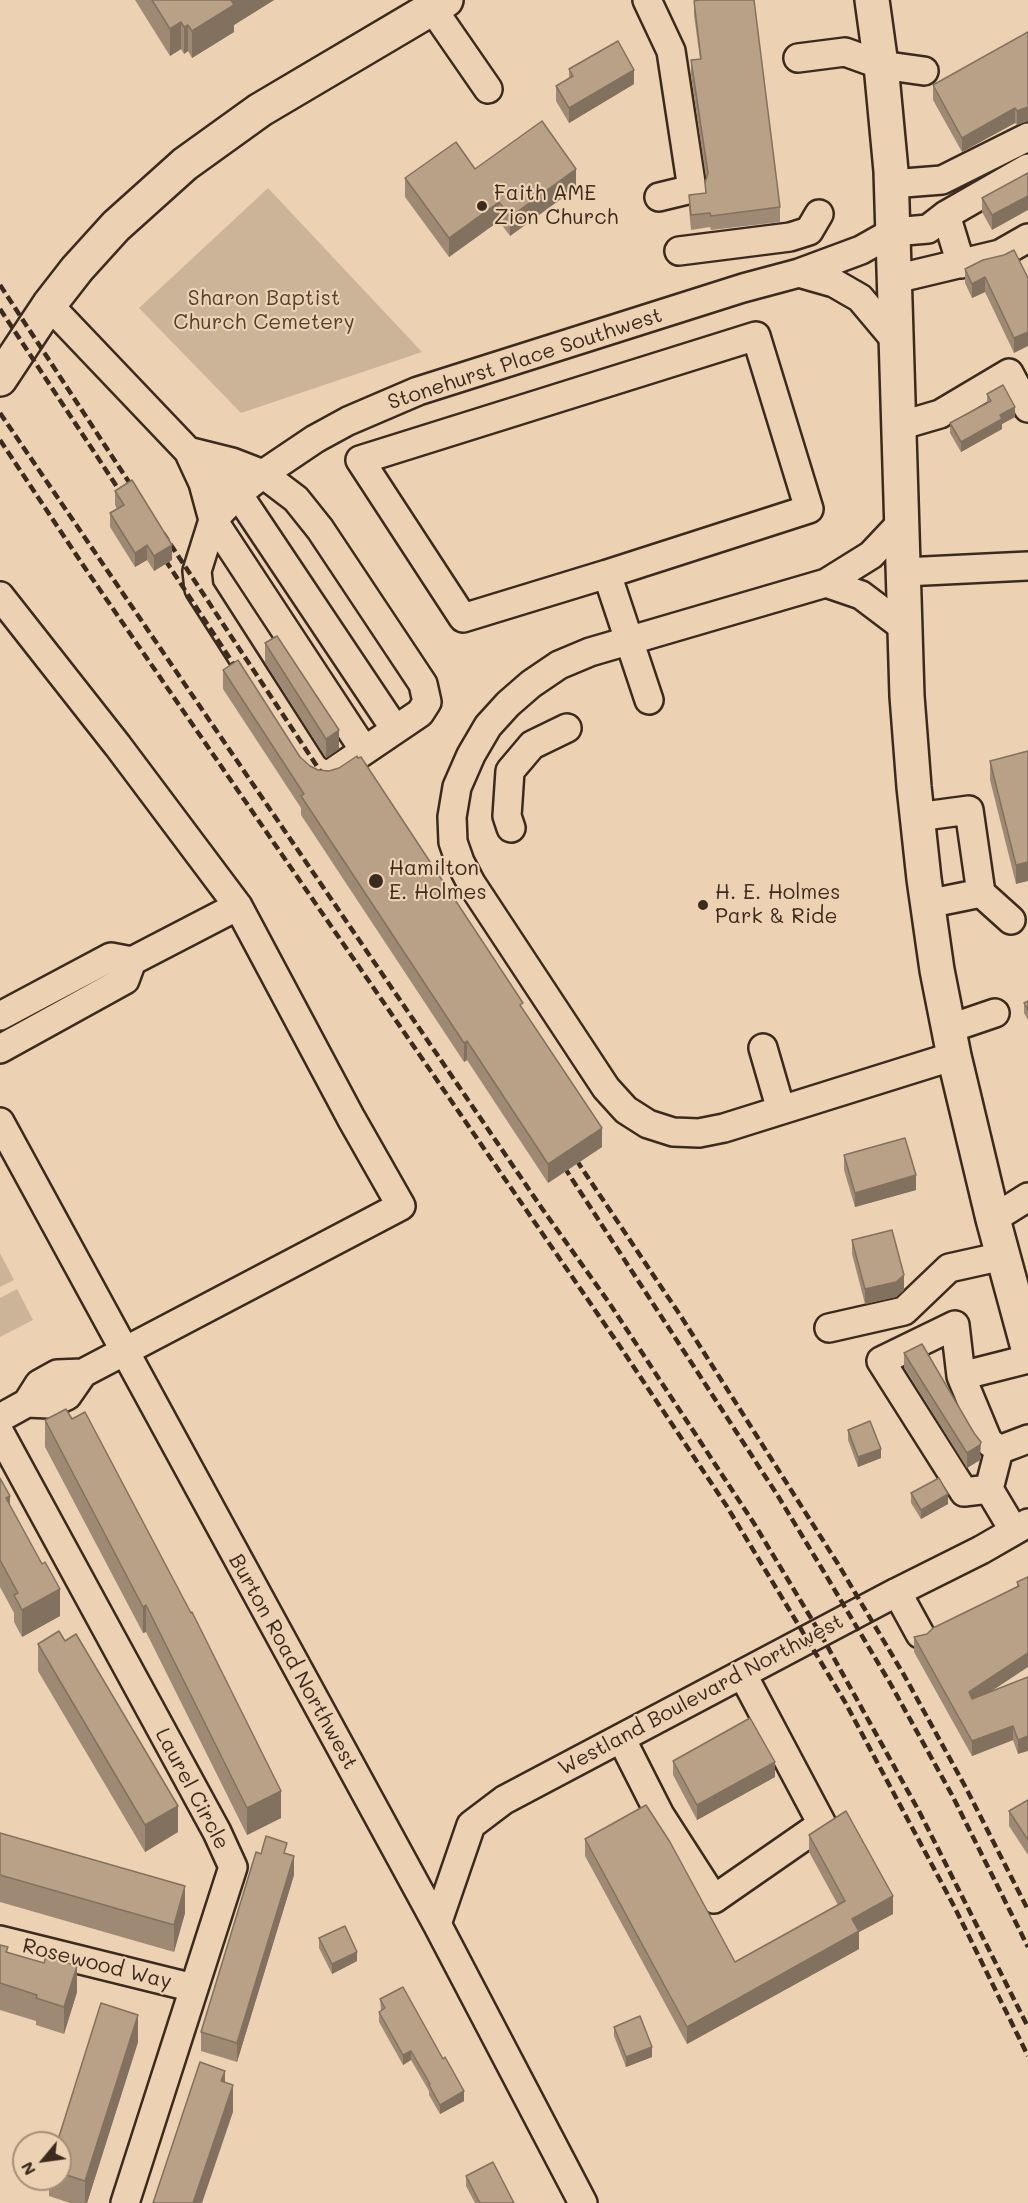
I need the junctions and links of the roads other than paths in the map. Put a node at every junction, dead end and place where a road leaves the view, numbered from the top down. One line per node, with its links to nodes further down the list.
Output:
1 (646, 0): 11 (street)
2 (872, 0): 5 (main road)
3 (427, 6): 7 (street); 20 (main road)
4 (798, 58): 5 (street)
5 (881, 65): 6 (street); 10 (main road)
6 (924, 71)
7 (488, 89)
8 (1028, 137): 10 (street)
9 (1028, 168): 13 (street)
10 (891, 184): 14 (main road)
11 (659, 197)
12 (819, 214): 16 (street)
13 (946, 215): 14 (street); 17 (street)
14 (893, 232): 18 (street, Stonehurst Place Southwest); 19 (main road)
15 (1028, 238): 17 (street)
16 (679, 251)
17 (961, 264): 19 (street)
18 (799, 273): 21 (street); 26 (street, Stonehurst Place Southwest)
19 (895, 279): 21 (main road)
20 (49, 305): 22 (main road); 25 (street)
21 (897, 342): 24 (main road)
22 (0, 379)
23 (1028, 408): 24 (street)
24 (900, 426): 29 (main road)
25 (188, 451): 26 (street); 27 (street); 28 (street)
26 (263, 474): 27 (street, Stonehurst Place Southwest); 39 (street)
27 (238, 494): 28 (street, Stonehurst Place Southwest); 39 (street)
28 (213, 520): 40 (street); 40 (street)
29 (903, 521): 31 (main road); 33 (street)
30 (1028, 566): 31 (street)
31 (904, 572): 35 (main road)
32 (607, 574): 32 (street); 36 (street)
33 (826, 583): 35 (street); 36 (street)
34 (0, 596): 45 (street)
35 (906, 629): 41 (main road)
36 (628, 639): 37 (street); 53 (street)
37 (650, 700)
38 (567, 728): 42 (street)
39 (395, 729): 40 (street)
40 (364, 750)
41 (917, 817): 43 (street); 44 (main road)
42 (511, 828)
43 (981, 893): 44 (street); 46 (street)
44 (927, 904): 50 (main road)
45 (238, 906): 47 (street); 61 (street)
46 (1011, 920)
47 (132, 961): 49 (street); 52 (street)
48 (995, 1013): 50 (street)
49 (0, 1016)
50 (951, 1043): 53 (street); 56 (main road)
51 (763, 1048): 53 (street)
52 (0, 1049)
53 (781, 1110)
54 (0, 1122): 61 (street, Burton Road Northwest)
55 (1028, 1197): 56 (street)
56 (993, 1219): 57 (main road)
57 (1003, 1256): 58 (main road); 59 (street)
58 (1021, 1294): 60 (main road)
59 (829, 1328)
60 (1028, 1348)
61 (124, 1352): 64 (street); 74 (street, Burton Road Northwest)
62 (1028, 1359): 63 (street)
63 (961, 1376): 67 (street); 68 (street)
64 (0, 1418)
65 (0, 1433): 76 (street, Laurel Circle)
66 (1028, 1439): 67 (street)
67 (999, 1450): 68 (street)
68 (989, 1489): 69 (street)
69 (1021, 1527): 70 (street, Westland Boulevard Northwest)
70 (897, 1592): 71 (street); 72 (street, Westland Boulevard Northwest)
71 (920, 1634)
72 (743, 1675): 73 (street, Westland Boulevard Northwest); 73 (street)
73 (621, 1738): 74 (street, Westland Boulevard Northwest)
74 (437, 1924): 78 (street, Burton Road Northwest)
75 (0, 1940): 76 (street, Rosewood Way)
76 (194, 1988): 77 (street, Laurel Circle)
77 (125, 2203)
78 (583, 2203)

